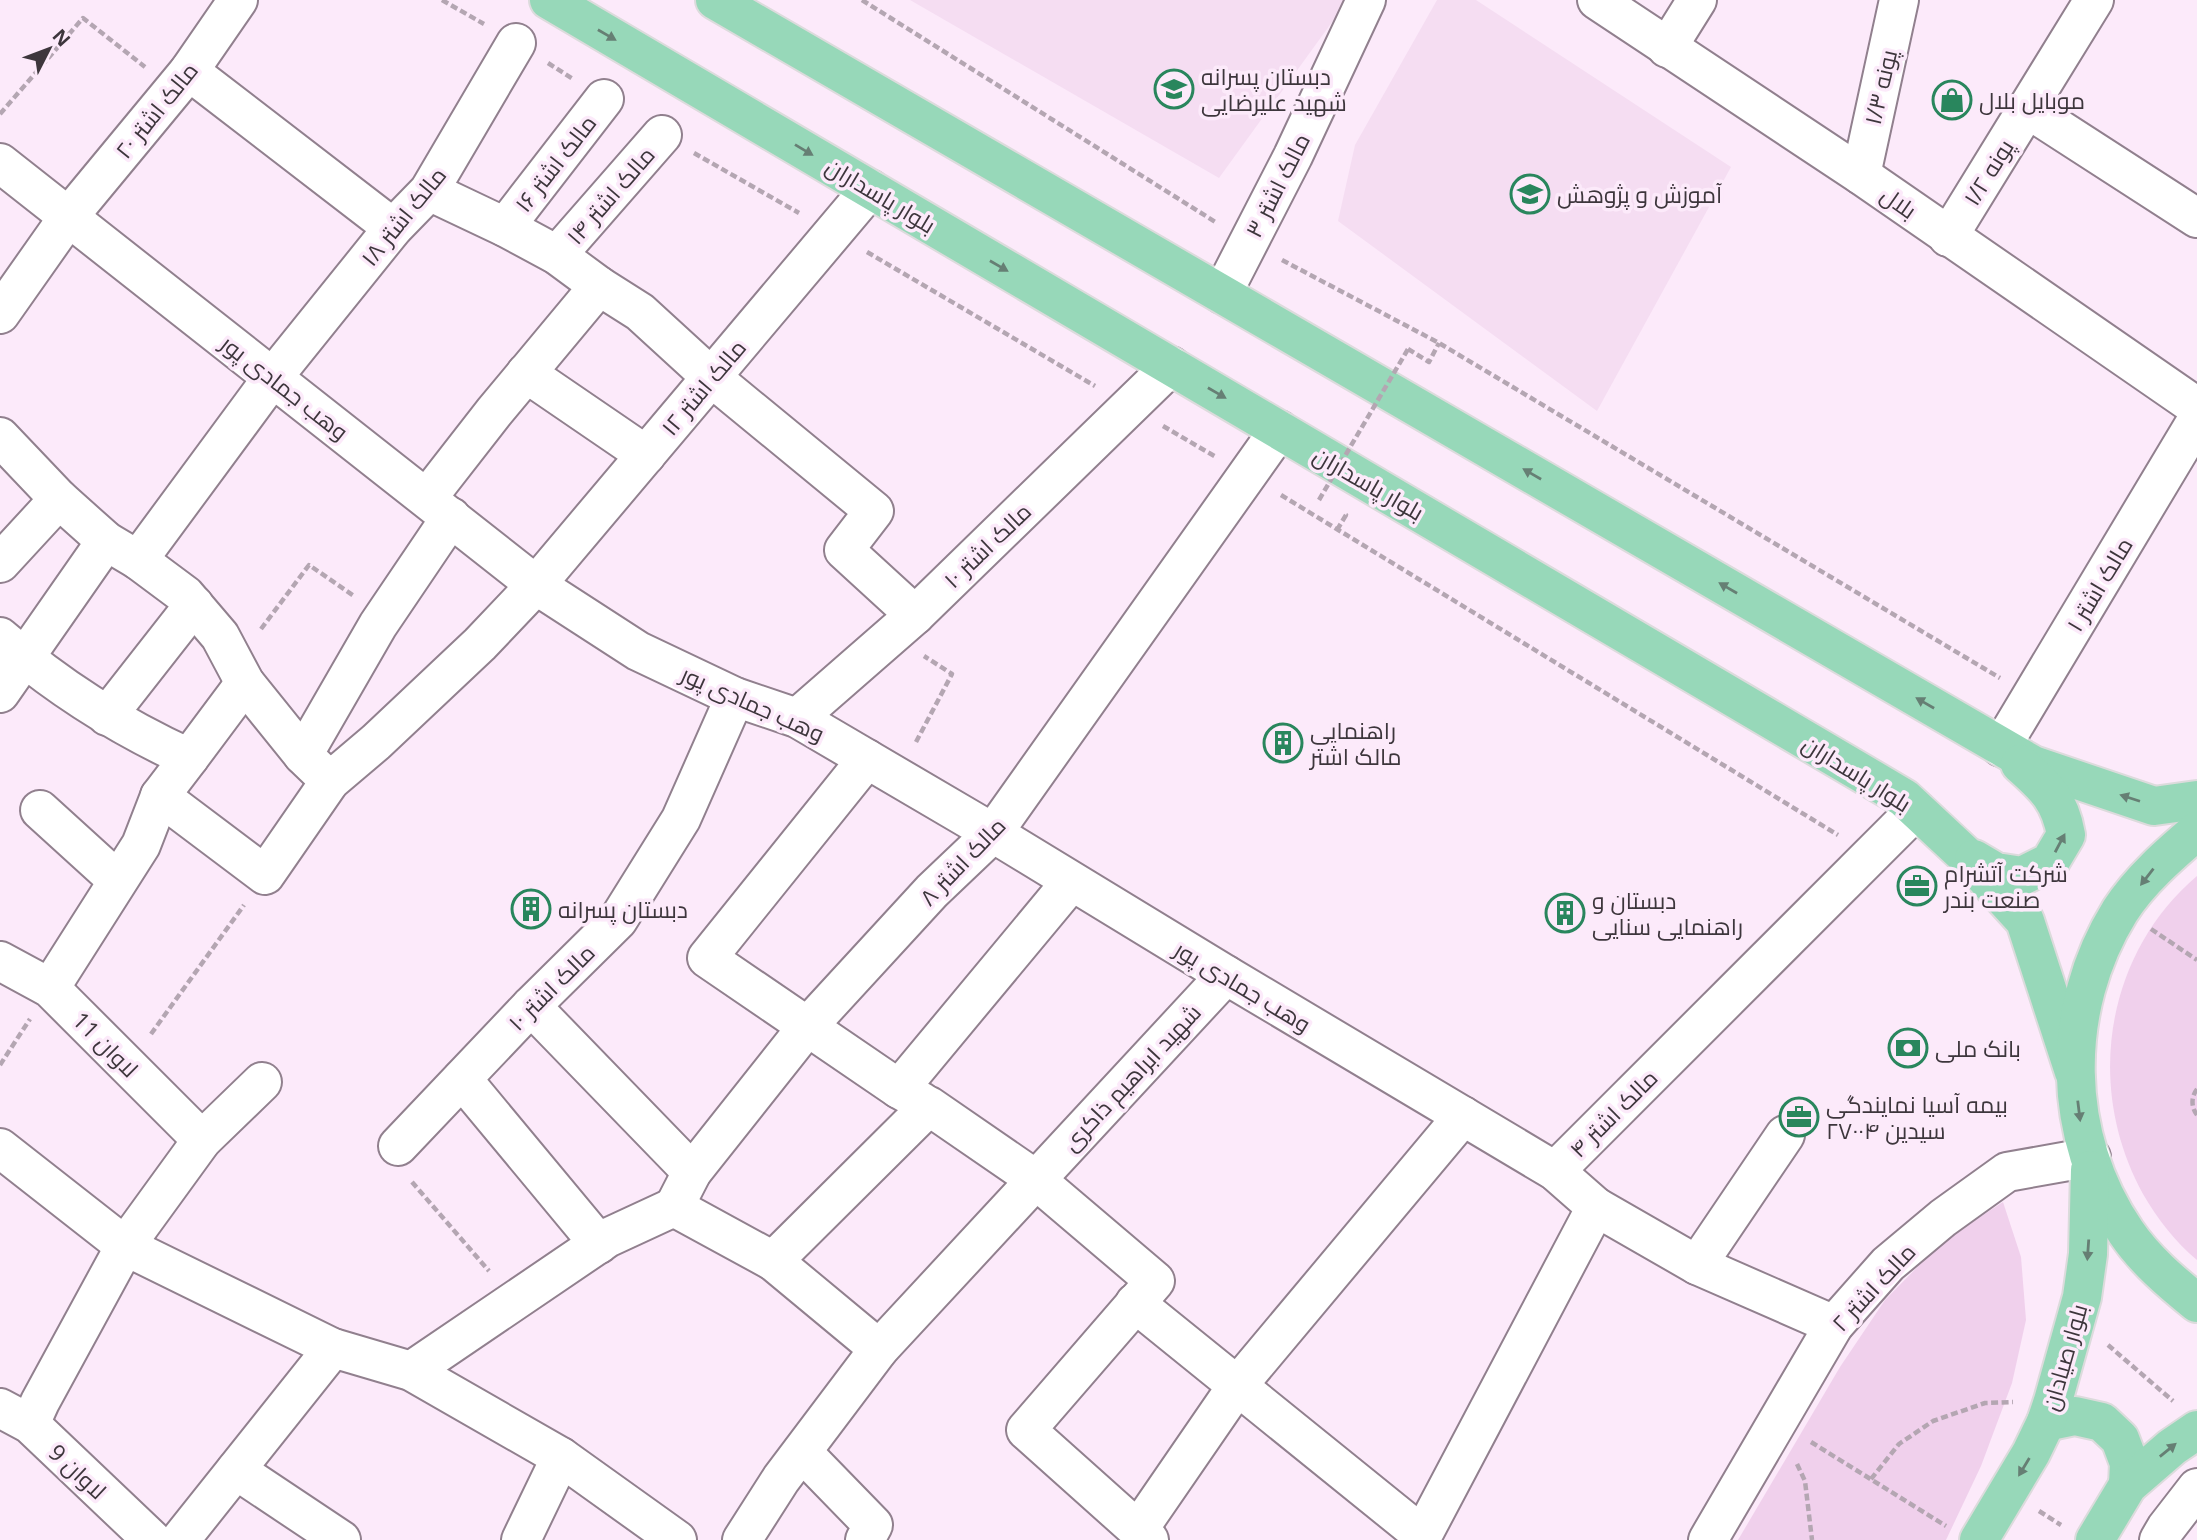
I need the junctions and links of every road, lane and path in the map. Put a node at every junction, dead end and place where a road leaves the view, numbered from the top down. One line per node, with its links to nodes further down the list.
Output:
1 (238, 0): 12 (street, مالک اشتر ۲۰)
2 (549, 0): 19 (main road, بلوار پاسداران, one-way to 19)
3 (715, 0): 29 (main road)
4 (862, 0): 26 (path)
5 (1366, 0): 26 (street, مالک اشتر ۳)
6 (1597, 0): 11 (street, بلال)
7 (1697, 0): 11 (street)
8 (1899, 0): 18 (street, پونه ۱/۳)
9 (2094, 0): 14 (street, پونه ۱/۲)
10 (516, 43): 20 (street, مالک اشتر ۱۸)
11 (1667, 48): 18 (street, بلال)
12 (182, 81): 15 (path); 21 (street, مالک اشتر ۲۰); 24 (street)
13 (604, 99): 23 (street, مالک اشتر ۱۶)
14 (2028, 109): 22 (street); 25 (street, پونه ۱/۲)
15 (0, 114)
16 (662, 135): 27 (street, مالک اشتر ۱۴)
17 (0, 163): 21 (street, وهب جمادی پور)
18 (1861, 175): 25 (street, بلال)
19 (870, 188): 32 (main road, بلوار پاسداران, one-way to 32); 35 (street, مالک اشتر ۱۲)
20 (429, 191): 23 (street); 24 (street, مالک اشتر ۱۸)
21 (69, 216): 30 (street, مالک اشتر ۲۰); 34 (street, وهب جمادی پور)
22 (2197, 218)
23 (505, 227): 27 (street)
24 (393, 228): 34 (street, مالک اشتر ۱۸)
25 (1948, 237): 36 (street, بلال)
26 (1248, 242): 29 (street, مالک اشتر ۳); 31 (path)
27 (557, 255): 28 (street)
28 (599, 286): 33 (street); 35 (street)
29 (1222, 294): 59 (main road, one-way to 29)
30 (0, 314)
31 (1439, 344): 42 (path, bridge); 55 (path)
32 (1171, 366): 38 (main road, بلوار پاسداران, one-way to 38); 51 (street, مالک اشتر ۱۰)
33 (526, 373): 40 (street); 43 (street)
34 (273, 377): 43 (street, وهب جمادی پور); 46 (street, مالک اشتر ۱۸)
35 (711, 377): 40 (street, مالک اشتر ۱۲); 51 (street)
36 (2197, 407)
37 (2197, 420): 55 (street, مالک اشتر ۱)
38 (1279, 430): 66 (main road, بلوار پاسداران); 68 (street, مالک اشتر ۸)
39 (0, 437): 41 (street)
40 (646, 455): 48 (street, مالک اشتر ۱۲)
41 (59, 499): 46 (street); 47 (street)
42 (1319, 500)
43 (439, 508): 48 (street, وهب جمادی پور); 50 (street)
44 (1346, 515): 45 (path)
45 (1337, 530)
46 (122, 551): 49 (street); 52 (street, مالک اشتر ۱۸)
47 (0, 563)
48 (536, 584): 56 (street, وهب جمادی پور); 61 (street, مالک اشتر ۱۲)
49 (194, 606): 53 (street); 57 (street)
50 (384, 616): 53 (path); 61 (street)
51 (903, 625): 58 (street, مالک اشتر ۱۰); 62 (path)
52 (12, 648): 54 (street, مالک اشتر ۱۸); 57 (street)
53 (240, 673): 60 (street); 61 (street)
54 (0, 693)
55 (2032, 696): 59 (street, مالک اشتر ۱)
56 (735, 697): 58 (street, وهب جمادی پور); 80 (street, مالک اشتر ۱۰)
57 (107, 716): 60 (street)
58 (797, 718): 62 (street, وهب جمادی پور)
59 (2001, 747): 64 (main road, one-way to 59); 69 (main road, one-way to 59)
60 (189, 758): 63 (street)
61 (317, 768): 70 (street)
62 (882, 768): 68 (street, وهب جمادی پور); 81 (street)
63 (160, 796): 70 (street); 71 (street)
64 (2197, 800)
65 (40, 810): 71 (street)
66 (1916, 810): 69 (main road, بلوار پاسداران); 96 (street, مالک اشتر ۴)
67 (2197, 831): 84 (main road, one-way to 84)
68 (993, 833): 72 (street, وهب جمادی پور); 81 (street, مالک اشتر ۸)
69 (1963, 853): 84 (main road, بلوار پاسداران)
70 (265, 875): 83 (path)
71 (117, 880): 79 (street)
72 (1070, 882): 78 (street, وهب جمادی پور); 88 (street)
73 (2158, 919): 74 (path)
74 (2150, 929): 75 (path); 76 (path)
75 (2144, 940)
76 (2197, 960)
77 (0, 961): 79 (street, لاوان 11)
78 (1226, 975): 90 (street, وهب جمادی پور); 98 (street, شهید ابراهیم ذاکری)
79 (50, 988): 82 (path); 83 (street, لاوان 11)
80 (531, 1006): 85 (street, مالک اشتر ۱۰); 97 (street)
81 (807, 1027): 88 (street); 97 (street, مالک اشتر ۸)
82 (0, 1065)
83 (128, 1066): 92 (street, لاوان 11)
84 (2074, 1072): 95 (main road, one-way to 95)
85 (462, 1079): 93 (street, مالک اشتر ۱۰); 101 (street)
86 (262, 1082): 92 (street)
87 (2197, 1089): 89 (path)
88 (914, 1098): 98 (street); 103 (street)
89 (2197, 1115)
90 (1463, 1116): 96 (street, وهب جمادی پور); 113 (street)
91 (1785, 1135): 104 (street)
92 (202, 1140): 102 (street)
93 (398, 1146): 105 (path)
94 (0, 1148): 102 (street)
95 (2091, 1157): 107 (main road); 108 (main road, بلوار صیادان, one-way to 108); 109 (street, مالک اشتر ۲)
96 (1555, 1171): 100 (street, مالک اشتر ۴)
97 (692, 1172): 99 (street, مالک اشتر ۸)
98 (1035, 1179): 106 (street); 111 (street, شهید ابراهیم ذاکری)
99 (674, 1207): 101 (street); 103 (street)
100 (1596, 1207): 104 (street, مالک اشتر ۴); 128 (street)
101 (599, 1244): 105 (street)
102 (125, 1246): 110 (street); 115 (street)
103 (773, 1261): 111 (street)
104 (1697, 1265): 109 (street, مالک اشتر ۴)
105 (514, 1301): 112 (street)
106 (1135, 1303): 113 (street); 126 (street)
107 (2197, 1303)
108 (2077, 1318): 114 (main road, بلوار صیادان); 116 (path)
109 (1834, 1325): 117 (street, مالک اشتر ۲)
110 (333, 1348): 112 (street); 120 (street)
111 (879, 1349): 118 (street, شهید ابراهیم ذاکری)
112 (411, 1371): 119 (street)
113 (1237, 1386): 126 (street); 128 (street)
114 (2050, 1411): 121 (path); 122 (main road); 124 (main road, بلوار صیادان, one-way to 124)
115 (15, 1416): 130 (street, لاوان 9)
116 (2187, 1417): 122 (main road, one-way to 116)
117 (1777, 1422): 121 (path); 137 (street, مالک اشتر ۲); 138 (path)
118 (802, 1452): 135 (street, شهید ابراهیم ذاکری); 136 (street)
119 (561, 1457): 133 (street); 134 (street)
120 (236, 1470): 131 (street); 132 (street)
121 (1871, 1479): 129 (path)
122 (2128, 1485): 125 (main road)
123 (2197, 1488): 127 (street)
124 (2009, 1491): 125 (path); 129 (main road, بلوار صیادان)
125 (2079, 1533)
126 (1143, 1535)
127 (2168, 1536)
128 (1421, 1537)
129 (1968, 1537)
130 (152, 1540)
131 (180, 1540)
132 (341, 1540)
133 (522, 1540)
134 (677, 1540)
135 (742, 1540)
136 (865, 1540)
137 (1708, 1540)
138 (1812, 1540)

